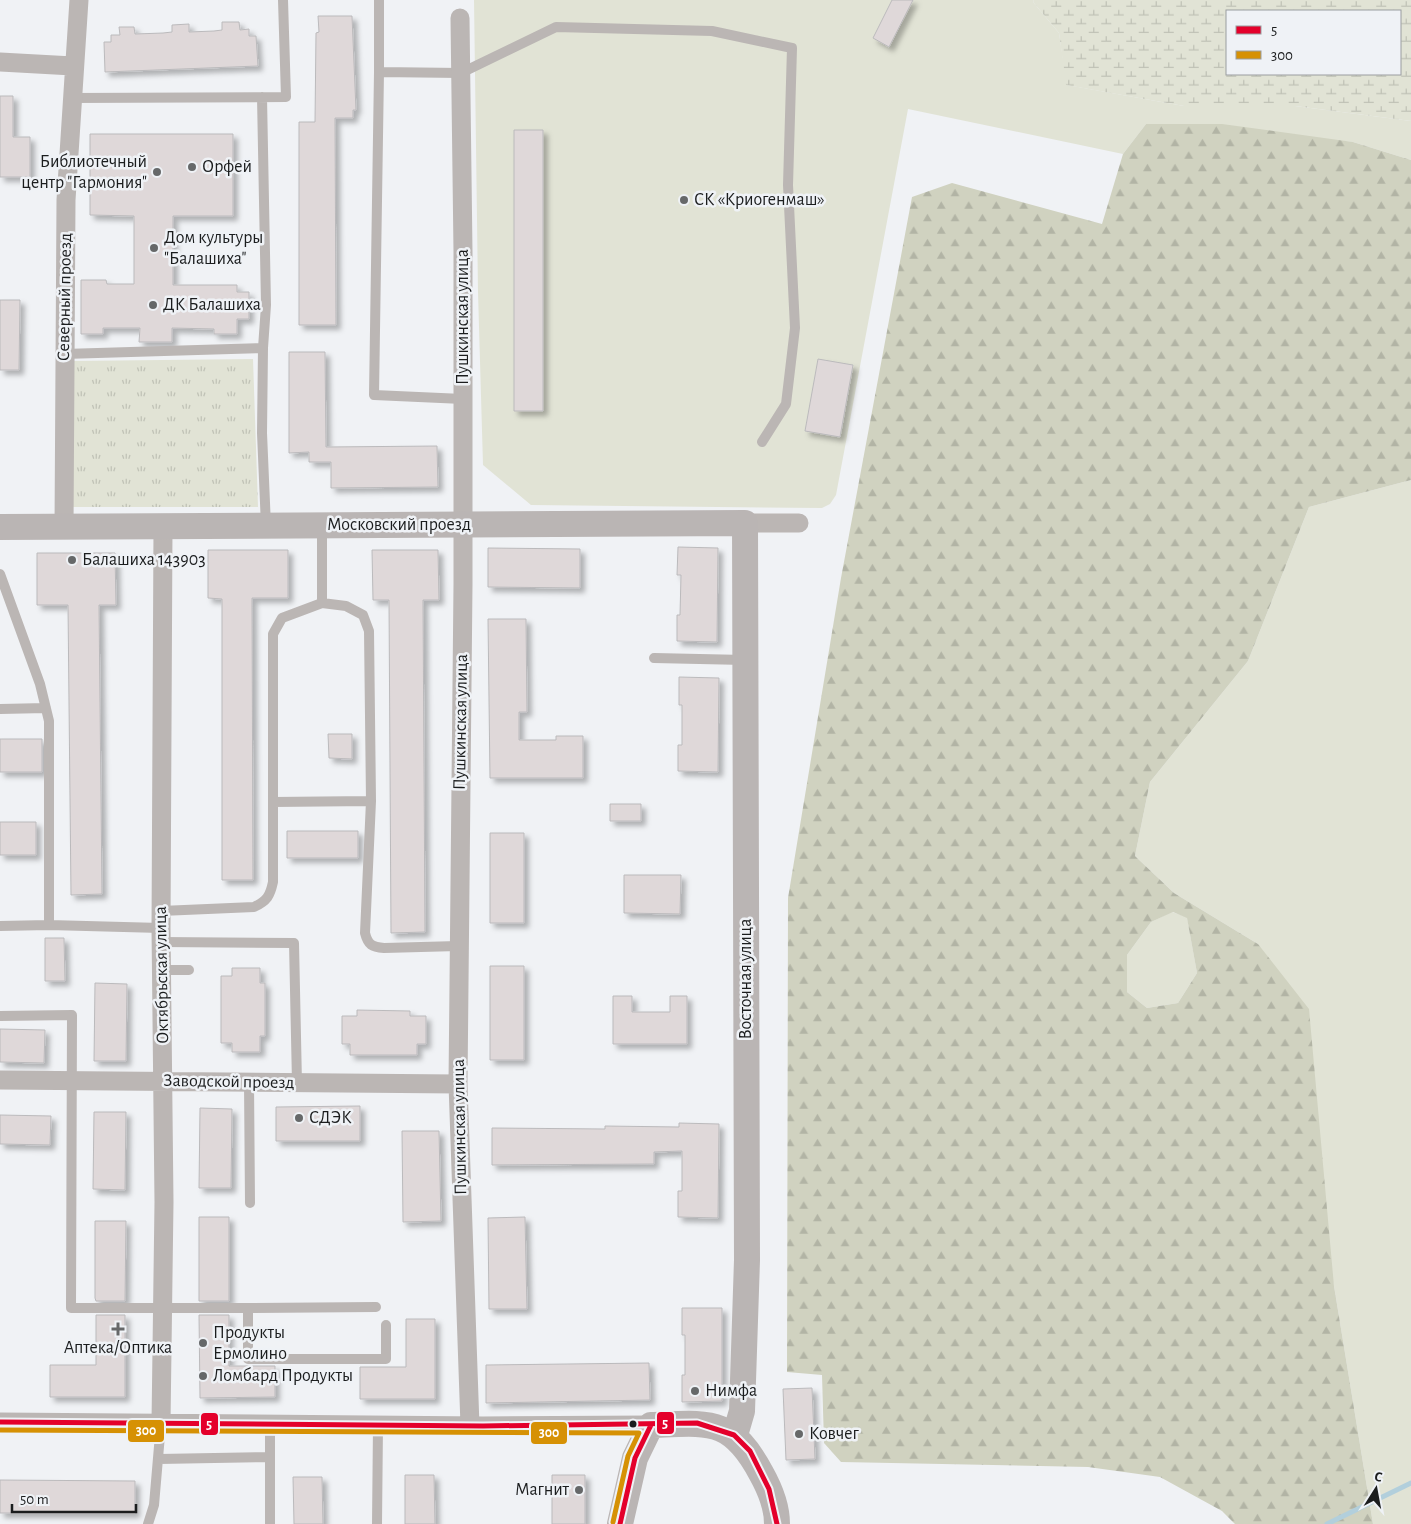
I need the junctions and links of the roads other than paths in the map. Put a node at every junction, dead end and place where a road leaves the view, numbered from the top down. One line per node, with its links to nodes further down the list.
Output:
1 (79, 0): 6 (street, Северный проезд)
2 (283, 0): 9 (lane)
3 (380, 0): 7 (lane)
4 (460, 18): 8 (street, Пушкинская улица)
5 (0, 62): 6 (street)
6 (73, 66): 10 (street, Северный проезд)
7 (379, 72): 8 (lane); 13 (lane)
8 (461, 73): 13 (street, Пушкинская улица); 14 (lane)
9 (262, 97): 10 (lane); 11 (lane)
10 (72, 98): 12 (street, Северный проезд)
11 (263, 348): 12 (lane); 21 (lane)
12 (64, 354): 22 (street, Северный проезд)
13 (463, 399): 17 (street, Пушкинская улица)
14 (762, 442)
15 (745, 522): 16 (street, Московский проезд); 17 (street, Московский проезд); 26 (street, Восточная улица)
16 (799, 523)
17 (463, 525): 18 (street, Московский проезд); 34 (street, Пушкинская улица)
18 (322, 526): 21 (street, Московский проезд); 24 (lane)
19 (0, 527): 22 (street, Московский проезд)
20 (163, 527): 21 (street, Московский проезд); 22 (street, Московский проезд); 33 (street, Октябрьская улица)
21 (266, 527)
22 (64, 528)
23 (0, 574): 27 (lane)
24 (322, 603): 29 (lane); 30 (lane)
25 (654, 658): 26 (lane)
26 (746, 660): 55 (street, Восточная улица)
27 (46, 708): 28 (lane); 31 (lane)
28 (0, 709)
29 (371, 801): 30 (lane); 34 (lane)
30 (273, 802): 33 (lane)
31 (49, 925): 32 (lane); 33 (lane)
32 (0, 926)
33 (161, 927): 35 (street, Октябрьская улица); 42 (lane)
34 (458, 946): 43 (street, Пушкинская улица)
35 (161, 970): 36 (lane); 40 (street, Октябрьская улица)
36 (189, 970)
37 (0, 1016): 39 (lane)
38 (0, 1080): 39 (street, Заводской проезд)
39 (71, 1080): 40 (street, Заводской проезд); 47 (lane)
40 (164, 1082): 41 (street, Заводской проезд); 47 (street, Октябрьская улица)
41 (249, 1083): 42 (street, Заводской проезд); 44 (lane)
42 (297, 1083): 43 (street, Заводской проезд)
43 (458, 1084): 54 (street, Пушкинская улица)
44 (250, 1202)
45 (376, 1307): 46 (lane)
46 (248, 1308): 47 (lane); 48 (lane)
47 (163, 1310): 50 (street, Октябрьская улица)
48 (386, 1325)
49 (0, 1422): 50 (street)
50 (161, 1423): 51 (street); 57 (lane)
51 (270, 1424): 52 (street); 56 (lane)
52 (378, 1425): 54 (street); 60 (lane)
53 (651, 1425): 54 (street); 55 (street); 61 (street)
54 (470, 1426)
55 (735, 1435): 62 (street)
56 (270, 1457): 57 (lane); 59 (lane)
57 (159, 1459): 58 (lane)
58 (148, 1524)
59 (270, 1524)
60 (377, 1524)
61 (620, 1524)
62 (777, 1524)

